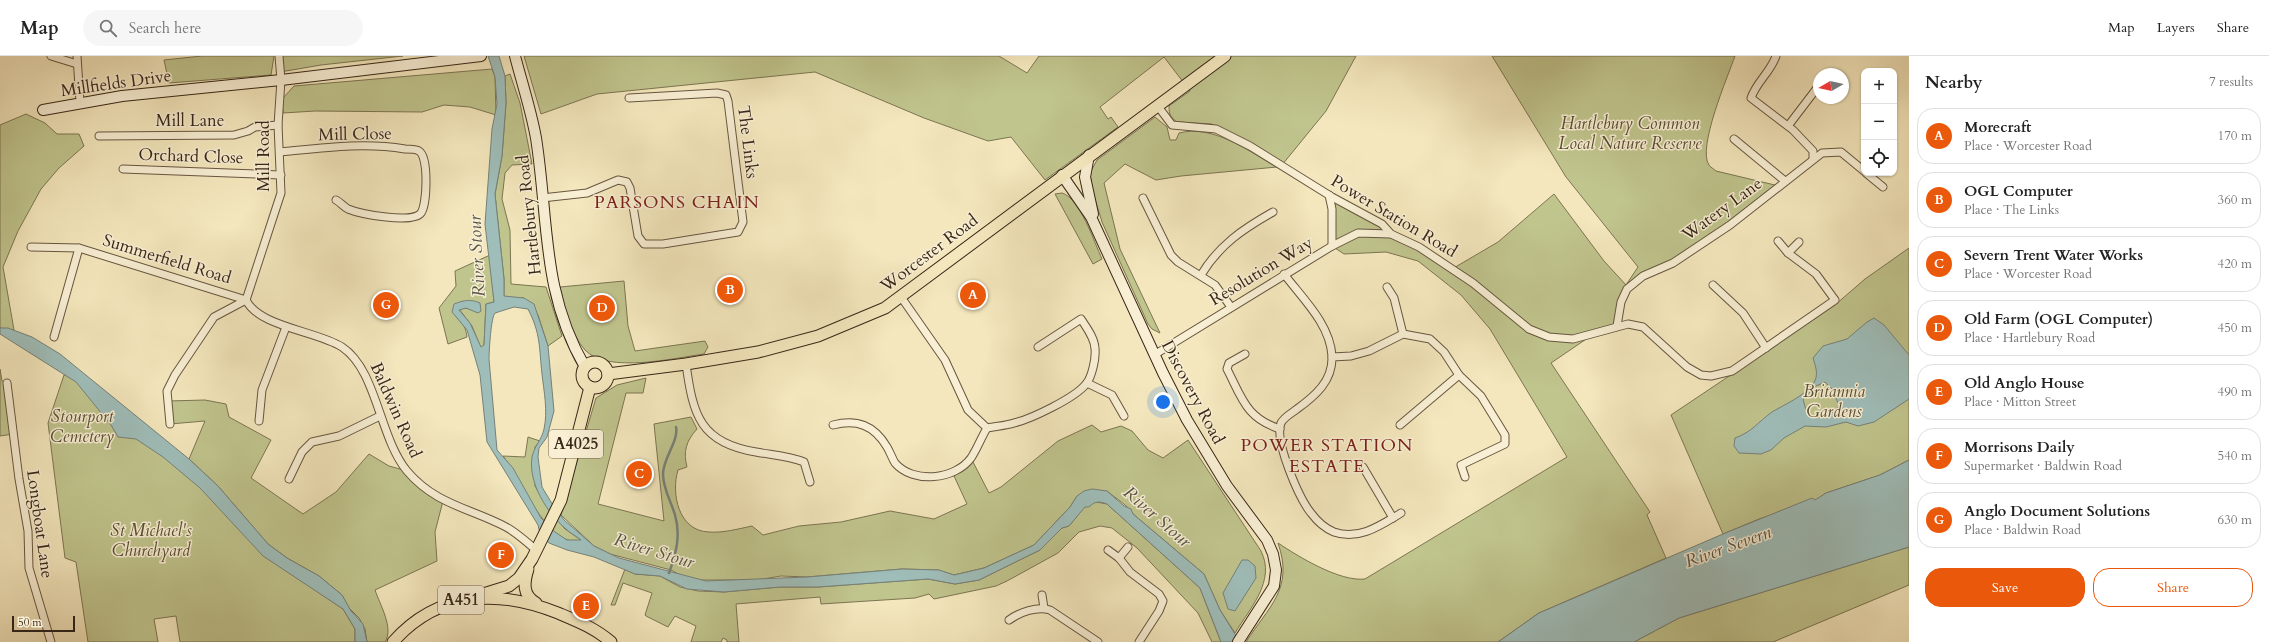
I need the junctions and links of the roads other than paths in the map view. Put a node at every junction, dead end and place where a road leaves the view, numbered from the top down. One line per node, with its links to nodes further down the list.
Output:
1 (51, 56): 8 (street)
2 (77, 56): 8 (street)
3 (279, 56): 9 (street, Mill Road)
4 (480, 56): 9 (street, Millfields Drive)
5 (515, 56): 31 (street, Hartlebury Road)
6 (1225, 56): 13 (main road, Worcester Road)
7 (1776, 56): 16 (street)
8 (77, 64): 12 (street)
9 (281, 80): 12 (street, Millfields Drive); 15 (street, Mill Road)
10 (1813, 93): 16 (street)
11 (630, 98): 31 (street, The Links)
12 (80, 102): 14 (street, Millfields Drive)
13 (1157, 105): 20 (main road, Worcester Road); 30 (street, Power Station Road)
14 (43, 110)
15 (278, 125): 17 (street, Mill Lane); 19 (street, Mill Road)
16 (1788, 126): 21 (street)
17 (99, 136)
18 (1734, 139): 27 (street)
19 (280, 152): 25 (street, Mill Road); 33 (street, Mill Close)
20 (1089, 155): 24 (main road, Worcester Road); 28 (street, Discovery Road)
21 (1813, 158): 23 (street, Watery Lane); 27 (street, Watery Lane)
22 (123, 169): 25 (street, Orchard Close)
23 (1861, 169)
24 (1065, 172): 28 (street); 35 (street, Discovery Road); 47 (main road, Worcester Road)
25 (281, 175): 48 (street, Mill Road)
26 (1870, 176): 29 (street, Watery Lane)
27 (1785, 181): 50 (street, Watery Lane)
28 (1086, 187): 35 (street, Discovery Road)
29 (1883, 187)
30 (1329, 195): 36 (street, Power Station Road); 39 (street)
31 (542, 198): 60 (street, Hartlebury Road)
32 (1143, 198): 44 (street)
33 (336, 200)
34 (1272, 212): 44 (street)
35 (1100, 233): 57 (street, Discovery Road)
36 (1391, 234): 39 (street, Resolution Way); 50 (street, Power Station Road)
37 (1778, 241): 42 (street)
38 (1799, 242): 42 (street)
39 (1332, 246): 43 (street, Resolution Way)
40 (31, 247): 41 (street, Summerfield Road)
41 (79, 248): 48 (street, Summerfield Road); 53 (street, Summerfield Road)
42 (1788, 253): 55 (street)
43 (1284, 274): 49 (street, Resolution Way); 58 (street)
44 (1201, 275): 49 (street)
45 (1713, 285): 55 (street)
46 (1387, 287): 52 (street)
47 (901, 297): 59 (main road, Worcester Road); 72 (street)
48 (246, 300): 51 (street, Baldwin Road); 69 (street)
49 (1231, 307): 57 (street, Resolution Way)
50 (1617, 326): 55 (street)
51 (286, 327): 66 (street, Baldwin Road); 68 (street)
52 (1404, 334): 58 (street); 62 (street)
53 (54, 337)
54 (1038, 346): 64 (street)
55 (1766, 348)
56 (1245, 354): 73 (street)
57 (1154, 355): 94 (street, Discovery Road)
58 (1332, 357): 73 (street)
59 (686, 364): 61 (main road, Worcester Road); 77 (street)
60 (585, 367): 61 (main road); 65 (main road)
61 (608, 374): 65 (main road)
62 (1459, 375): 71 (street); 75 (street)
63 (7, 383): 89 (street, Longboat Lane)
64 (1087, 383): 67 (street); 72 (street)
65 (590, 387): 82 (main road, A4025)
66 (380, 416): 76 (street); 82 (street, Baldwin Road)
67 (1124, 416)
68 (259, 421)
69 (170, 424)
70 (833, 425): 72 (street)
71 (1400, 425)
72 (987, 428)
73 (1280, 429): 79 (street)
74 (1363, 467): 79 (street)
75 (1465, 477)
76 (289, 479)
77 (810, 482)
78 (1401, 513): 79 (street)
79 (1393, 518)
80 (1128, 547): 83 (street)
81 (1108, 550): 83 (street)
82 (536, 551): 85 (main road); 86 (main road, A4025)
83 (1119, 558): 93 (street)
84 (1042, 595): 87 (street)
85 (467, 599): 86 (main road, A451); 90 (main road, A451)
86 (541, 606): 91 (main road, A451)
87 (1044, 608): 88 (street); 92 (street)
88 (1009, 620)
89 (51, 642)
90 (393, 642)
91 (611, 642)
92 (1098, 642)
93 (1139, 642)
94 (1238, 642)

